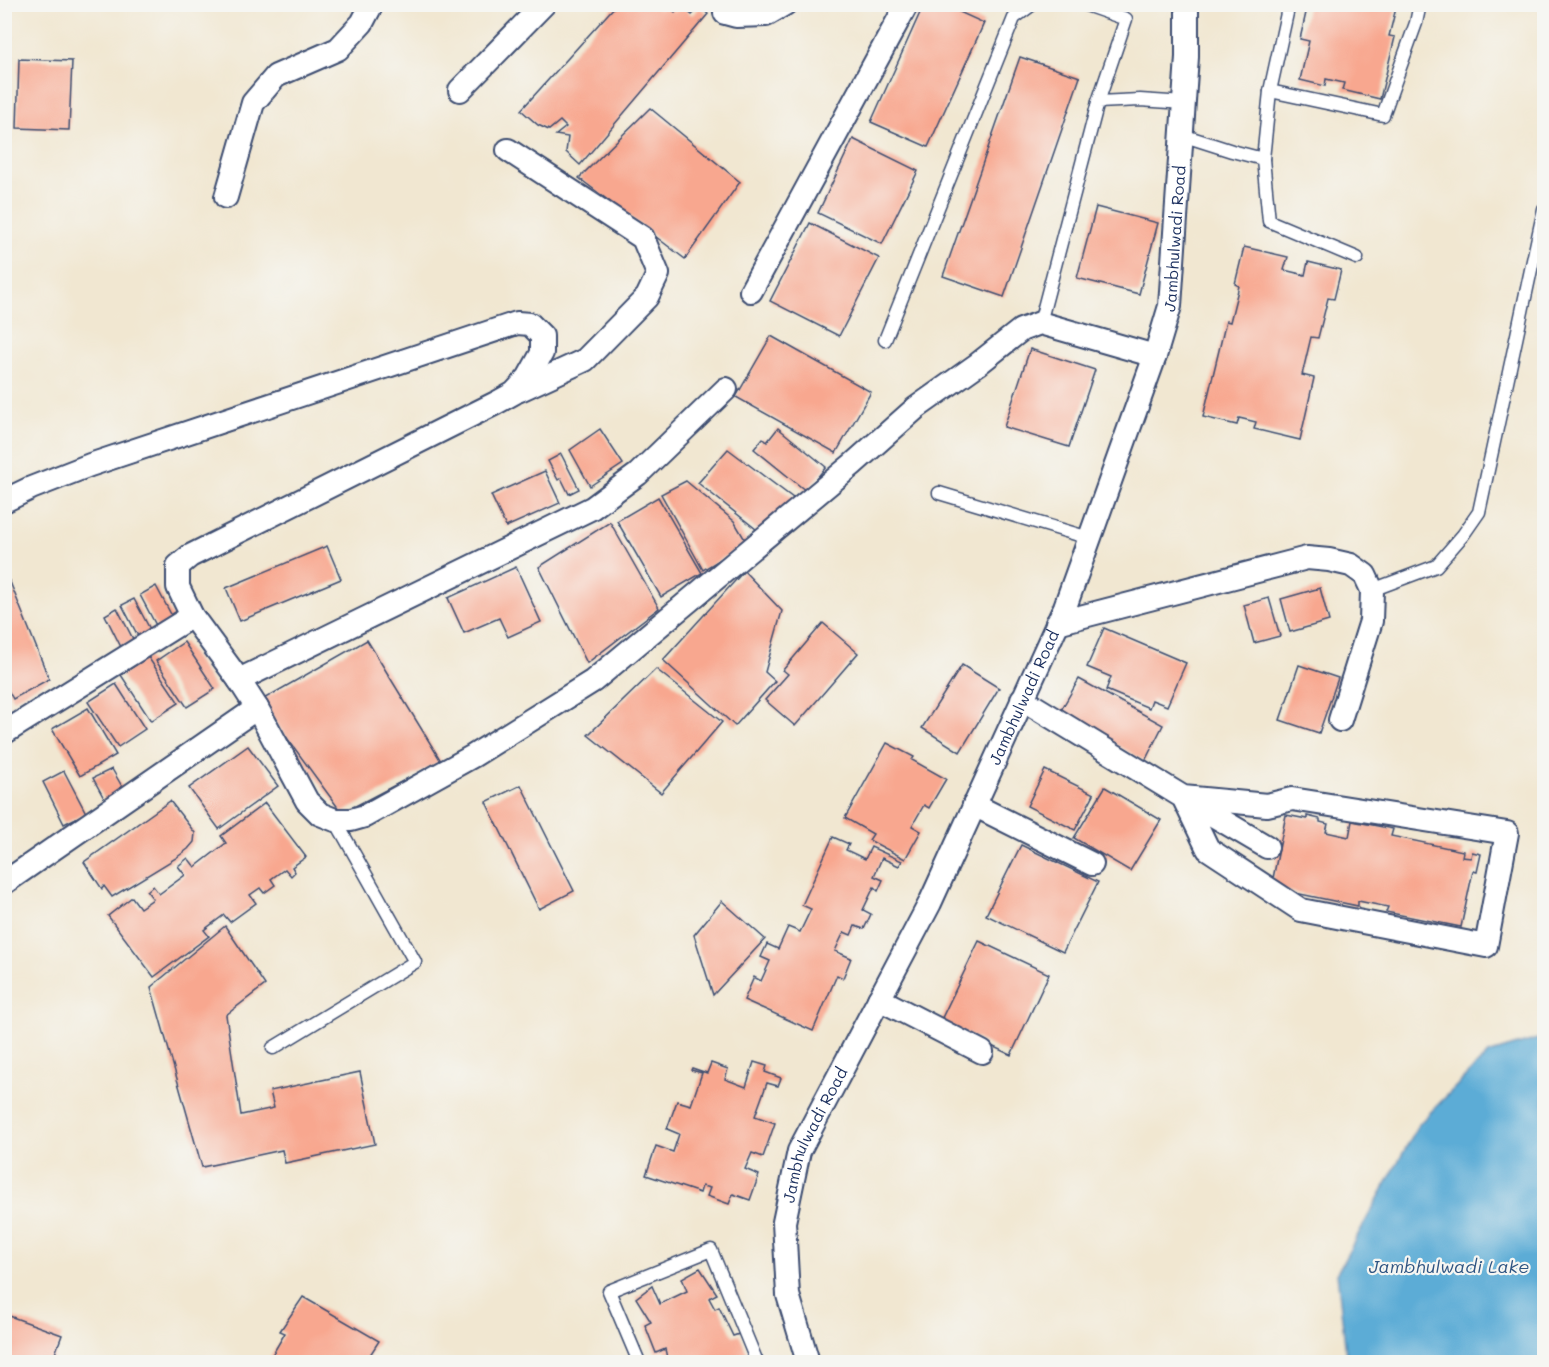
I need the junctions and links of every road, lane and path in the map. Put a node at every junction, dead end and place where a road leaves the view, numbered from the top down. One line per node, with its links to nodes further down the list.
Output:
1 (372, 4): 18 (street)
2 (544, 4): 11 (street)
3 (785, 4): 10 (street)
4 (907, 4): 21 (street)
5 (1033, 4): 23 (lane)
6 (1083, 4): 13 (lane)
7 (1187, 4): 14 (street, Jambhulwadi Road)
8 (1290, 4): 12 (lane)
9 (1420, 4): 12 (lane)
10 (725, 12)
11 (460, 90)
12 (1270, 91): 17 (lane)
13 (1098, 102): 14 (lane); 22 (lane)
14 (1184, 103): 15 (street, Jambhulwadi Road)
15 (1182, 135): 17 (lane); 24 (street, Jambhulwadi Road)
16 (508, 150): 26 (street)
17 (1263, 159): 20 (lane)
18 (226, 197)
19 (1545, 209): 30 (lane)
20 (1357, 258)
21 (751, 291)
22 (1040, 323): 24 (street); 40 (street)
23 (885, 340)
24 (1155, 356): 29 (street, Jambhulwadi Road)
25 (726, 389): 33 (street)
26 (514, 393): 28 (street); 31 (street)
27 (939, 493): 29 (lane)
28 (4, 501)
29 (1089, 538): 32 (street, Jambhulwadi Road)
30 (1372, 590): 32 (street); 36 (street)
31 (192, 616): 33 (street); 37 (street)
32 (1057, 623): 34 (street, Jambhulwadi Road)
33 (239, 680): 35 (street)
34 (1022, 699): 38 (street); 39 (street, Jambhulwadi Road)
35 (257, 708): 40 (street); 43 (street)
36 (1340, 720)
37 (4, 733)
38 (1183, 797): 38 (street); 41 (street)
39 (974, 805): 42 (street); 44 (street, Jambhulwadi Road)
40 (335, 820): 45 (lane)
41 (1267, 847)
42 (1092, 864)
43 (4, 883)
44 (879, 999): 46 (street); 49 (street, Jambhulwadi Road)
45 (273, 1048)
46 (982, 1052)
47 (639, 1362): 48 (lane)
48 (757, 1362)
49 (808, 1362)

